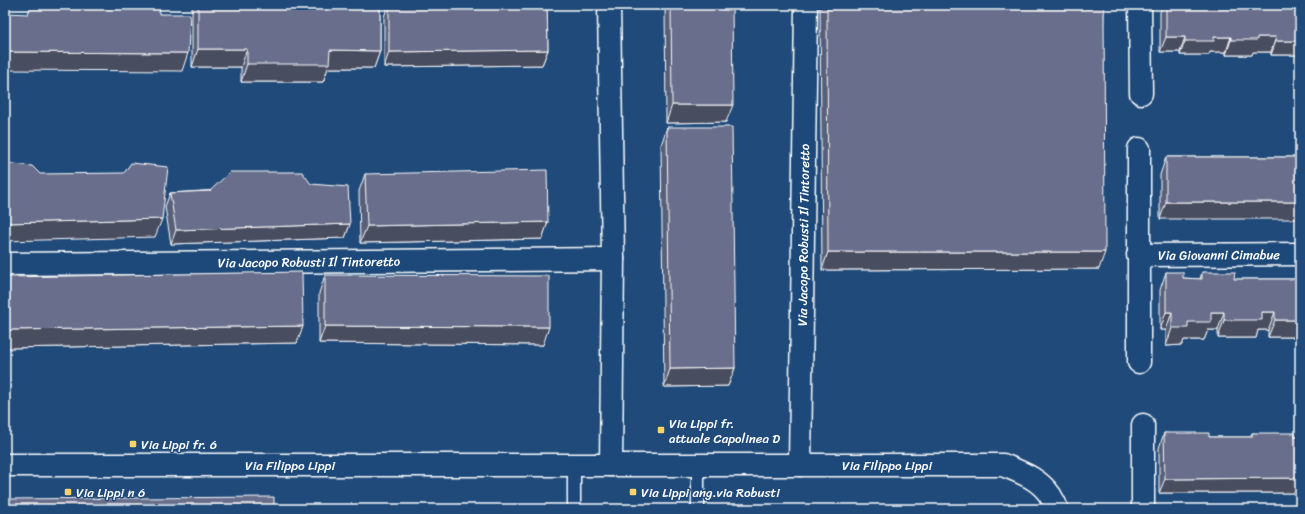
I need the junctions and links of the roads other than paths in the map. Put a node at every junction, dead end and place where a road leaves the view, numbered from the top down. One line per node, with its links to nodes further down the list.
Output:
1 (609, 5): 8 (street)
2 (806, 5): 16 (street, Via Jacopo Robusti Il Tintoretto)
3 (1140, 5): 4 (street)
4 (1141, 93)
5 (1139, 149): 7 (street)
6 (1300, 254): 7 (street, Via Giovanni Cimabue)
7 (1138, 255): 10 (street)
8 (613, 259): 9 (street, Via Jacopo Robusti Il Tintoretto); 14 (street)
9 (5, 264)
10 (1139, 362)
11 (1143, 426): 20 (street)
12 (5, 465): 13 (street, Via Filippo Lippi)
13 (574, 465): 14 (street, Via Filippo Lippi); 17 (lane)
14 (611, 465): 15 (street, Via Filippo Lippi)
15 (698, 465): 16 (street, Via Filippo Lippi); 18 (lane)
16 (800, 465): 19 (street, Via Filippo Lippi)
17 (574, 509)
18 (698, 509)
19 (1056, 509)
20 (1144, 509)

